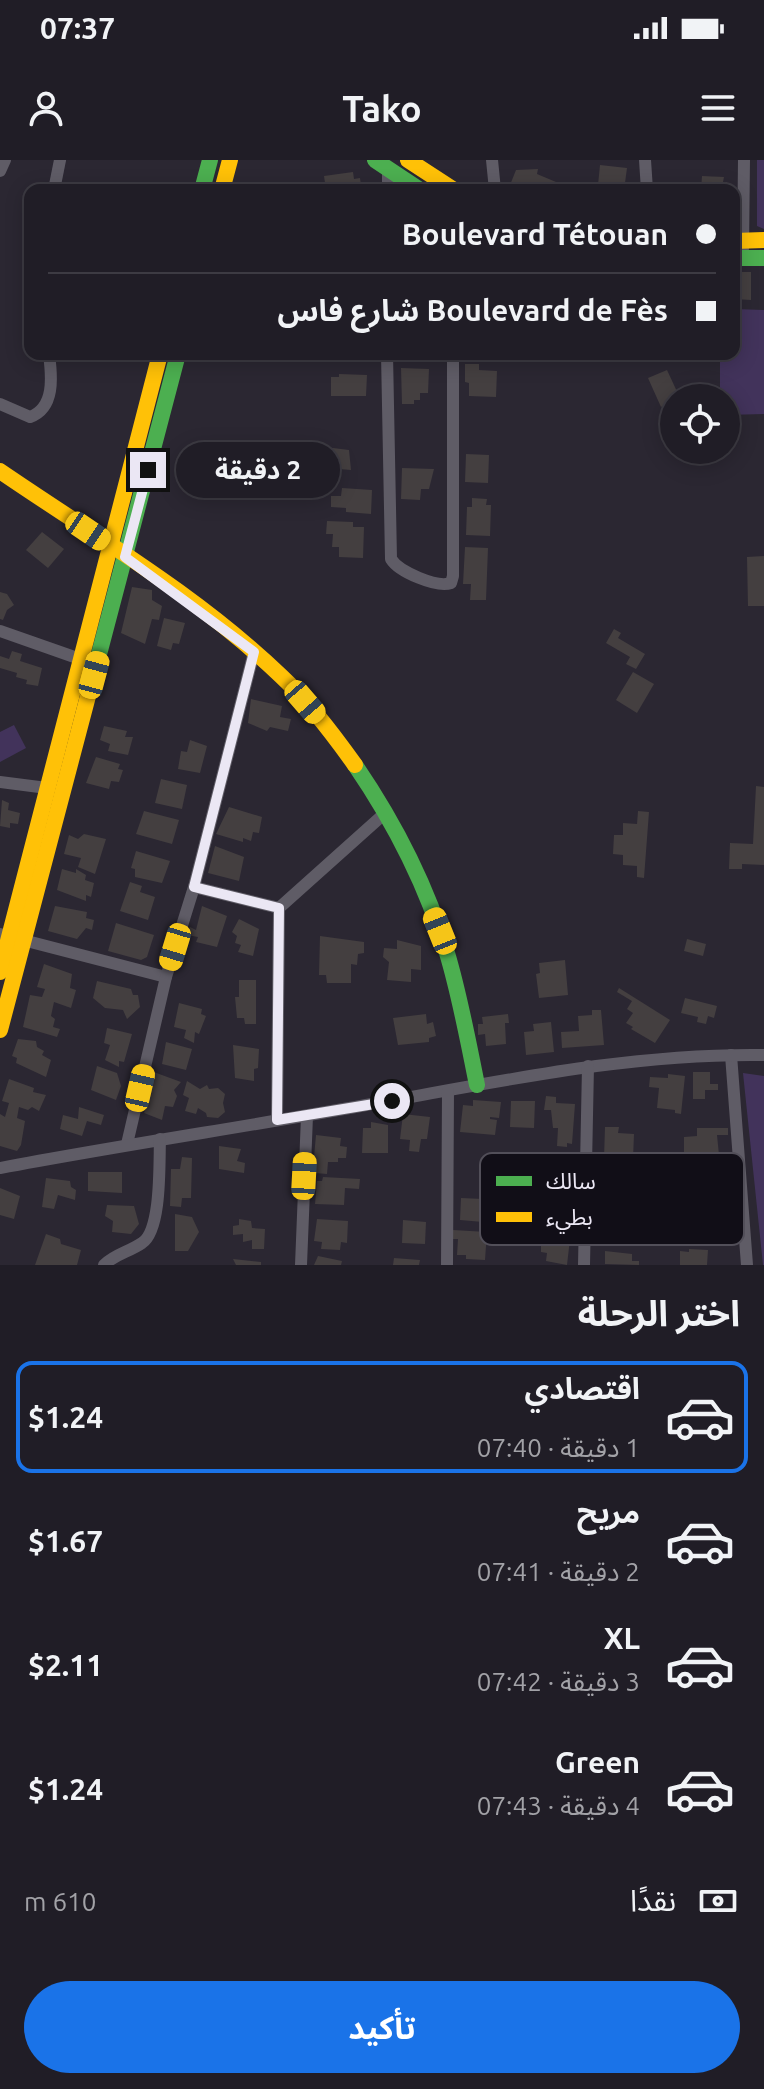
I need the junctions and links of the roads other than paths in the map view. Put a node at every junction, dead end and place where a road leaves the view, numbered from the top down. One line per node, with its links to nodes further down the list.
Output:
1 (5, 160): 10 (street)
2 (60, 160): 11 (street)
3 (210, 160): 12 (main road)
4 (230, 160): 13 (main road)
5 (408, 160): 15 (main road)
6 (492, 160): 16 (street)
7 (645, 160): 17 (street)
8 (744, 160): 18 (street)
9 (382, 165): 14 (main road)
10 (0, 171)
11 (55, 184)
12 (204, 184)
13 (224, 184)
14 (411, 184)
15 (445, 184)
16 (494, 184)
17 (647, 184)
18 (740, 213)
19 (740, 240): 20 (main road)
20 (764, 240)
21 (740, 258): 22 (main road)
22 (764, 258)
23 (50, 360): 28 (street)
24 (158, 360): 30 (main road)
25 (176, 360): 31 (main road)
26 (387, 360): 27 (street)
27 (453, 360)
28 (0, 404)
29 (0, 471): 30 (main road)
30 (110, 546): 31 (main road); 34 (main road)
31 (125, 557): 33 (main road); 40 (main road)
32 (0, 631): 34 (street)
33 (254, 652): 37 (main road); 38 (street)
34 (80, 659): 36 (main road)
35 (0, 782): 36 (street)
36 (47, 788): 40 (main road)
37 (384, 814): 39 (street); 47 (main road)
38 (194, 887): 39 (street); 42 (street)
39 (279, 908): 50 (street)
40 (11, 937): 41 (main road); 42 (street); 43 (main road)
41 (0, 972)
42 (166, 977): 52 (street)
43 (0, 1030)
44 (731, 1055): 45 (street); 46 (street); 54 (street)
45 (764, 1055)
46 (588, 1066): 47 (street); 53 (street)
47 (477, 1085): 48 (street)
48 (448, 1091): 49 (street); 60 (street)
49 (307, 1116): 50 (street); 59 (street)
50 (277, 1120): 51 (street)
51 (160, 1139): 52 (street); 58 (street)
52 (127, 1144): 55 (street)
53 (586, 1153)
54 (738, 1153)
55 (0, 1168)
56 (744, 1226): 62 (street)
57 (584, 1245): 61 (street)
58 (104, 1265)
59 (301, 1265)
60 (447, 1265)
61 (584, 1265)
62 (747, 1265)

